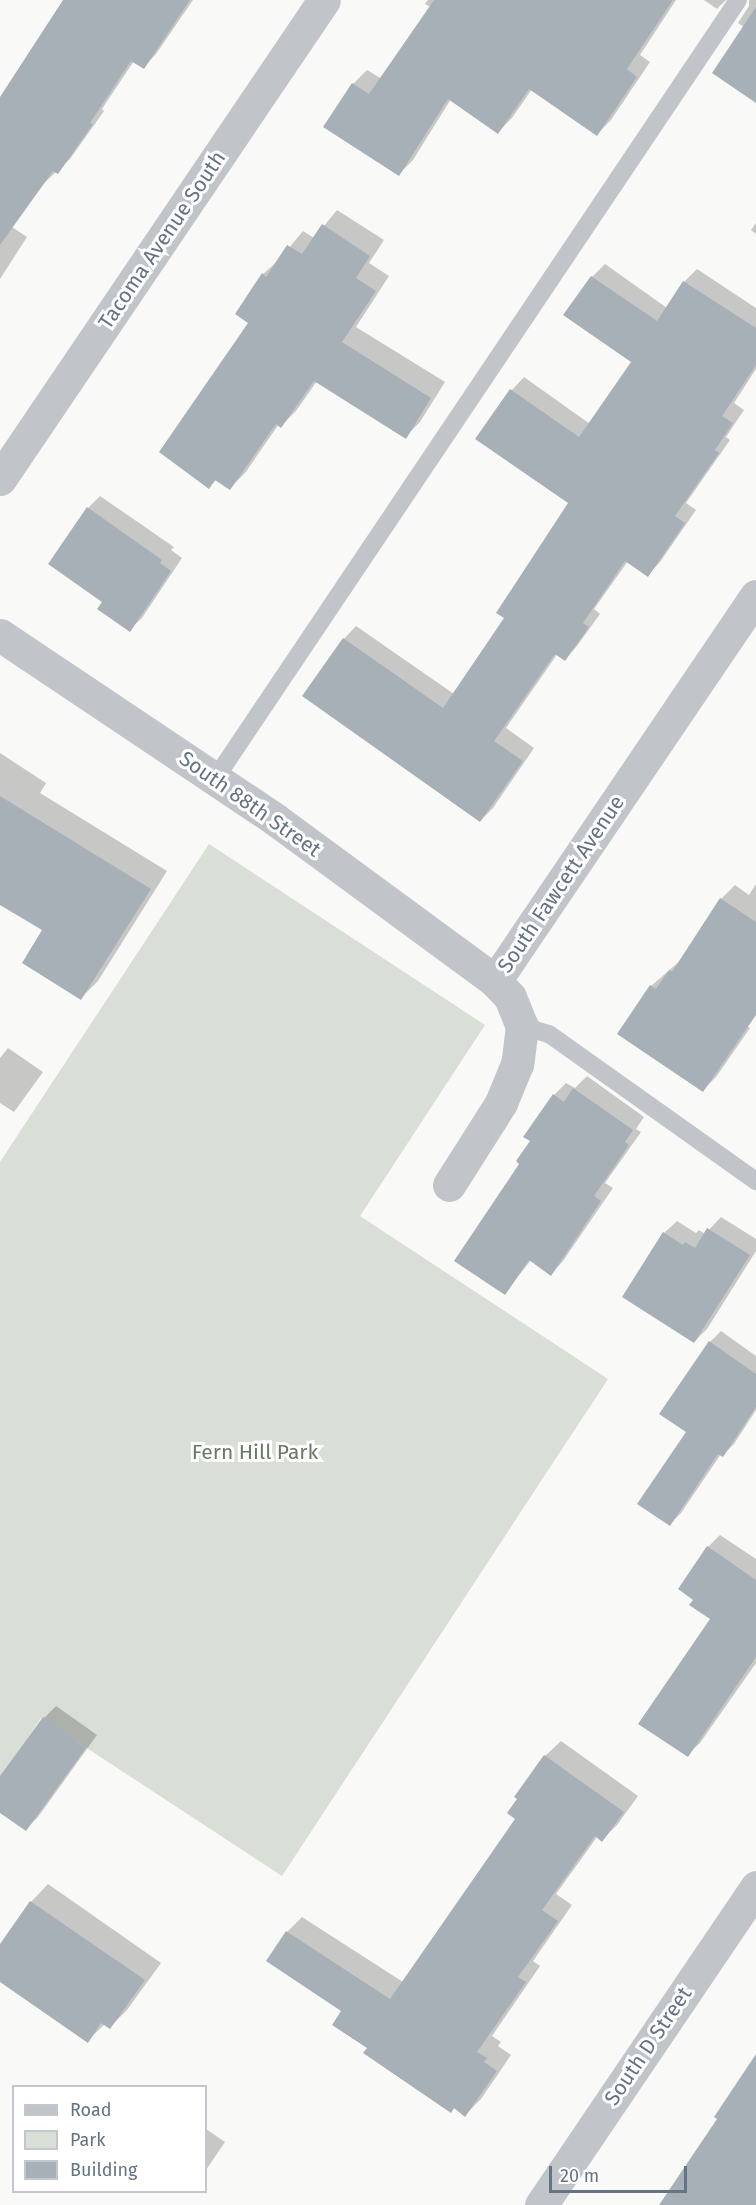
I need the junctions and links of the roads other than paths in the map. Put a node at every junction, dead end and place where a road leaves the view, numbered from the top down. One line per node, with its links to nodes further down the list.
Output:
1 (324, 0): 3 (street, Tacoma Avenue South)
2 (738, 0): 6 (lane)
3 (0, 479)
4 (756, 596): 7 (street, South Fawcett Avenue)
5 (0, 635): 6 (street, South 88th Street)
6 (215, 779): 7 (street, South 88th Street)
7 (495, 981): 8 (street, South Fawcett Avenue)
8 (522, 1026): 9 (lane); 10 (street, South Fawcett Avenue)
9 (756, 1181)
10 (449, 1185)
11 (756, 1887): 12 (street, South D Street)
12 (541, 2205)

